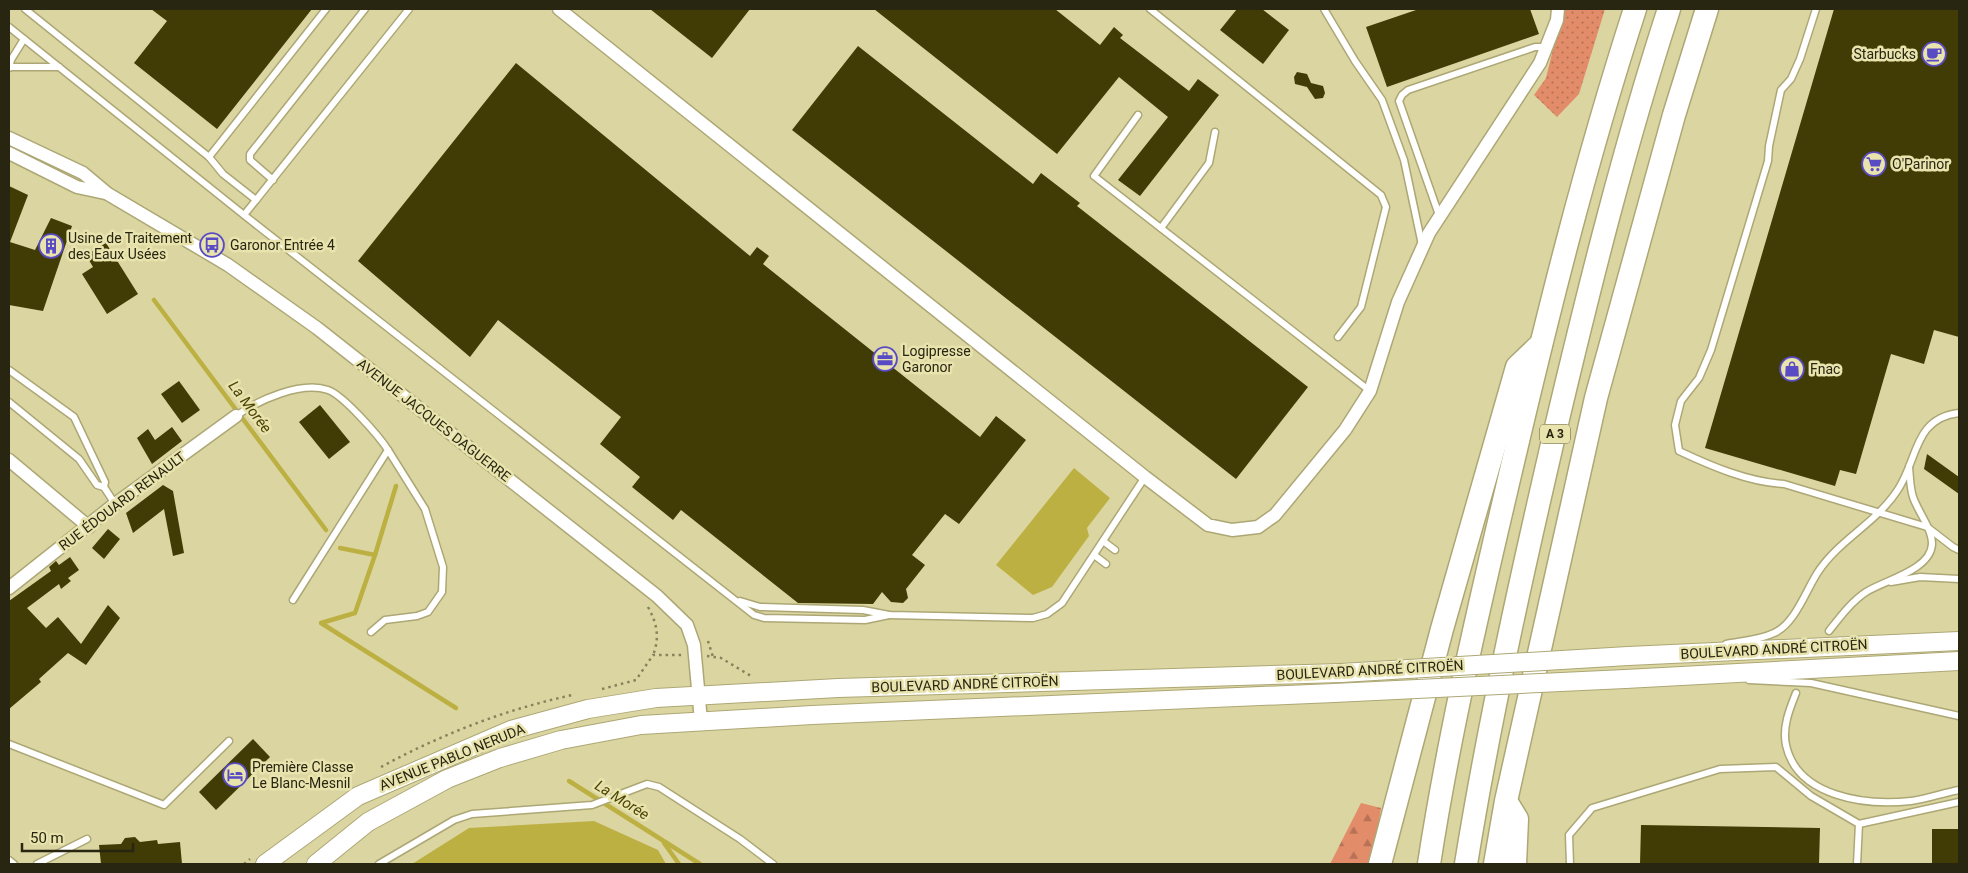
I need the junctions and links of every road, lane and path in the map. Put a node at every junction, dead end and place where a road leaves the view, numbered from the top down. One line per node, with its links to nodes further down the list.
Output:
1 (25, 9): 22 (lane)
2 (326, 9): 22 (lane)
3 (365, 9): 23 (lane)
4 (409, 9): 23 (lane)
5 (559, 9): 40 (street)
6 (1150, 9): 30 (lane)
7 (1324, 9): 29 (lane)
8 (1558, 9): 15 (street)
9 (1635, 9): 31 (highway, A 3)
10 (1669, 9): 87 (highway, A 3)
11 (1707, 9): 74 (highway)
12 (1816, 9): 43 (lane)
13 (10, 30): 14 (lane)
14 (24, 39): 16 (lane); 17 (lane)
15 (1546, 47): 27 (street); 27 (lane)
16 (59, 67): 17 (lane); 26 (lane)
17 (9, 68)
18 (1138, 115): 28 (lane)
19 (1215, 132): 28 (lane)
20 (9, 138): 24 (street, AVENUE JACQUES DAGUERRE)
21 (9, 153): 24 (street, AVENUE JACQUES DAGUERRE)
22 (209, 157): 25 (lane)
23 (273, 180): 25 (lane)
24 (108, 194): 52 (street, AVENUE JACQUES DAGUERRE)
25 (256, 200): 26 (lane)
26 (244, 215): 56 (lane)
27 (1440, 216): 29 (street)
28 (1161, 228): 33 (lane)
29 (1422, 246): 33 (street)
30 (1338, 337)
31 (1540, 344): 85 (highway); 86 (highway, A 3)
32 (9, 370): 41 (lane)
33 (1370, 390): 40 (street)
34 (9, 402): 41 (lane)
35 (1959, 412): 39 (lane)
36 (236, 416): 37 (lane); 42 (street, RUE ÉDOUARD RENAULT)
37 (388, 450): 55 (lane); 59 (lane)
38 (9, 460): 44 (street)
39 (1909, 466): 43 (lane); 45 (lane)
40 (1145, 478): 46 (lane)
41 (104, 487): 42 (lane)
42 (115, 504): 44 (street, RUE ÉDOUARD RENAULT)
43 (1881, 513): 45 (lane); 62 (lane)
44 (89, 527): 54 (street, RUE ÉDOUARD RENAULT)
45 (1927, 527): 48 (lane); 53 (lane)
46 (1103, 541): 47 (lane); 49 (lane)
47 (1115, 550)
48 (1959, 550)
49 (1094, 555): 50 (lane); 57 (lane)
50 (1106, 564)
51 (1959, 579): 53 (lane)
52 (638, 581): 61 (path); 67 (street, AVENUE JACQUES DAGUERRE)
53 (1884, 583): 58 (lane)
54 (9, 588)
55 (293, 600)
56 (737, 600): 57 (lane); 57 (lane)
57 (889, 615)
58 (1829, 631)
59 (370, 632)
60 (1959, 641): 62 (main road, BOULEVARD ANDRÉ CITROËN)
61 (653, 655)
62 (1649, 655): 65 (main road, BOULEVARD ANDRÉ CITROËN, bridge)
63 (1959, 661): 64 (main road, BOULEVARD ANDRÉ CITROËN)
64 (1665, 677): 68 (main road, BOULEVARD ANDRÉ CITROËN, bridge); 69 (lane)
65 (780, 691): 67 (main road, AVENUE PABLO NERUDA)
66 (1796, 693): 73 (lane)
67 (698, 695): 70 (street, AVENUE JACQUES DAGUERRE); 81 (main road, AVENUE PABLO NERUDA)
68 (812, 715): 70 (main road, AVENUE PABLO NERUDA)
69 (1959, 716)
70 (701, 721): 82 (main road, AVENUE PABLO NERUDA)
71 (229, 741): 72 (lane)
72 (9, 744)
73 (1959, 790)
74 (1506, 801): 88 (highway); 89 (highway)
75 (1959, 802): 76 (lane)
76 (1859, 824): 90 (lane); 91 (lane)
77 (87, 839): 80 (lane)
78 (9, 860): 79 (lane)
79 (14, 864)
80 (37, 864)
81 (265, 864)
82 (316, 864)
83 (379, 864): 84 (lane)
84 (773, 864)
85 (1380, 864)
86 (1429, 864)
87 (1466, 864)
88 (1495, 864)
89 (1515, 864)
90 (1570, 864)
91 (1857, 864)

